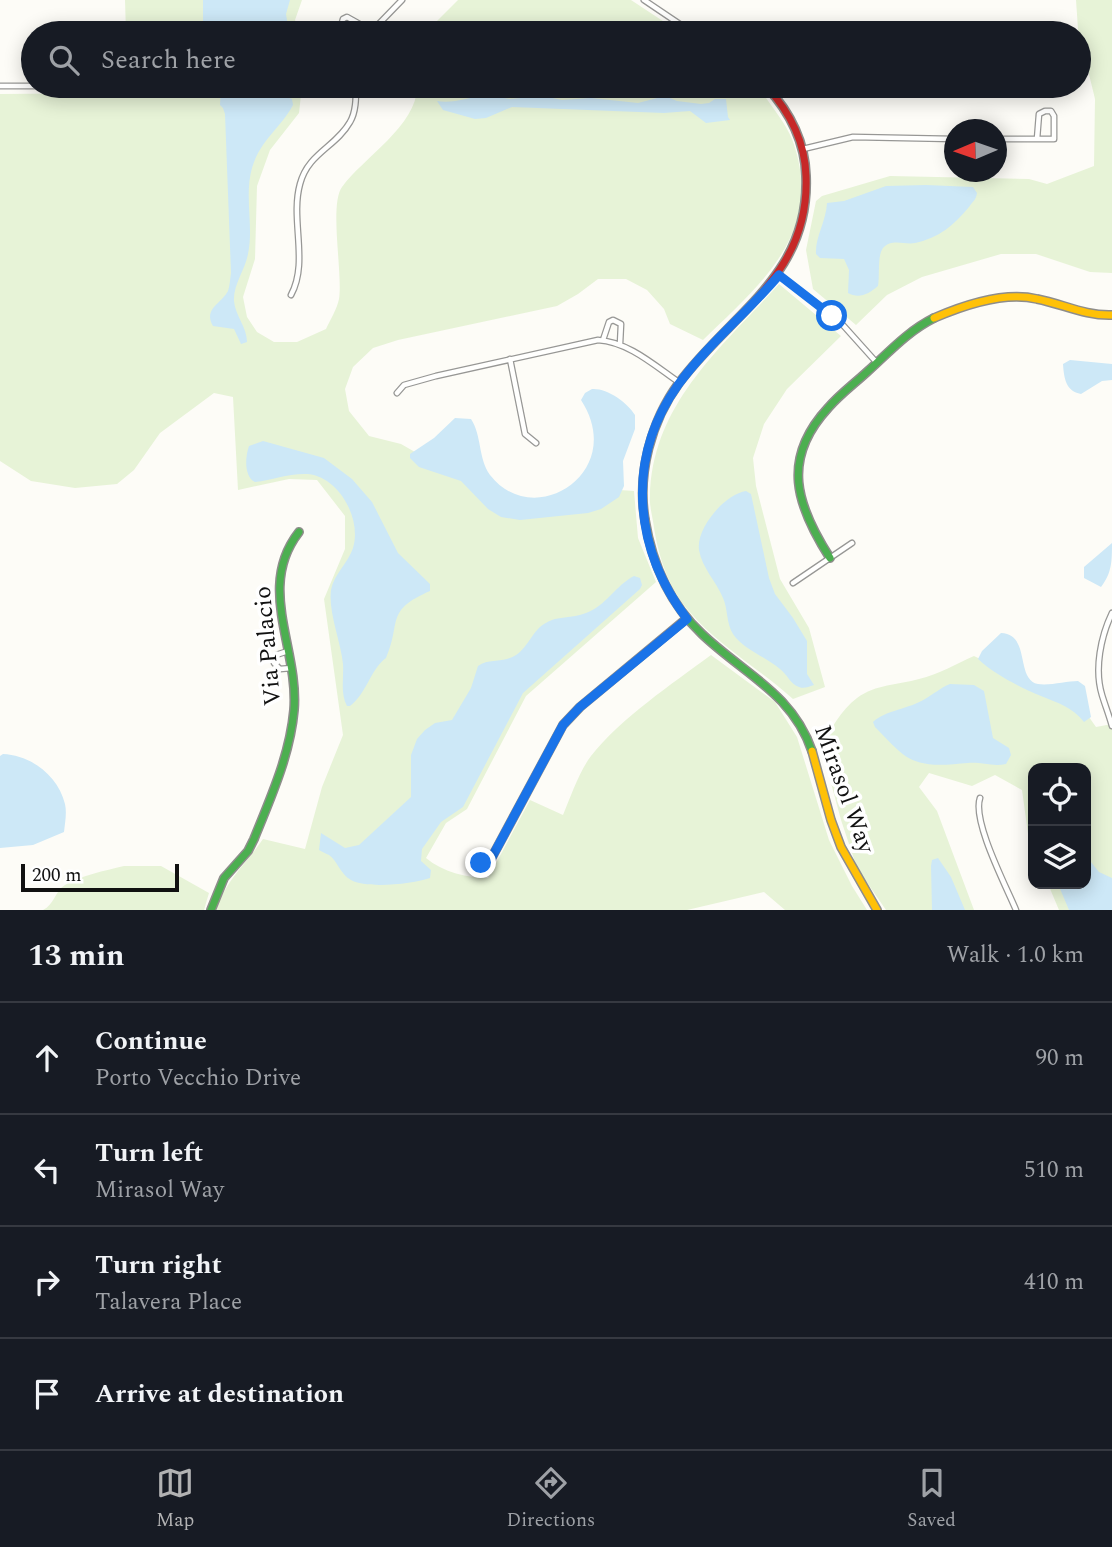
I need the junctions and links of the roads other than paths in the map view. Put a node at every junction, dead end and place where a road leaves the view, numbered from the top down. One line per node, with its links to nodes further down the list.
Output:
1 (402, 0): 3 (street)
2 (644, 0): 4 (street)
3 (382, 21)
4 (676, 21)
5 (0, 86): 6 (street)
6 (21, 86)
7 (355, 98): 14 (street)
8 (775, 98): 12 (street, Mirasol Way)
9 (944, 139): 12 (street)
10 (1007, 139): 11 (street)
11 (1038, 139): 11 (street)
12 (803, 149): 13 (street, Mirasol Way)
13 (779, 275): 19 (street); 20 (street, Mirasol Way)
14 (291, 295)
15 (1112, 314): 19 (street)
16 (603, 340): 17 (street); 17 (street); 18 (street)
17 (620, 344): 20 (street)
18 (510, 359): 21 (street); 22 (street)
19 (877, 363): 25 (street)
20 (680, 383): 28 (street, Mirasol Way)
21 (397, 393)
22 (536, 443)
23 (299, 532): 29 (street, Via Palacio)
24 (852, 542): 25 (street)
25 (830, 558): 26 (street)
26 (793, 583)
27 (1112, 613): 31 (street)
28 (687, 619): 33 (street); 35 (street, Mirasol Way)
29 (289, 651): 30 (street, Via Palacio); 30 (street)
30 (292, 668): 34 (street, Via Palacio)
31 (1112, 726)
32 (980, 798): 36 (street)
33 (481, 863)
34 (211, 910)
35 (877, 910)
36 (1016, 910)

